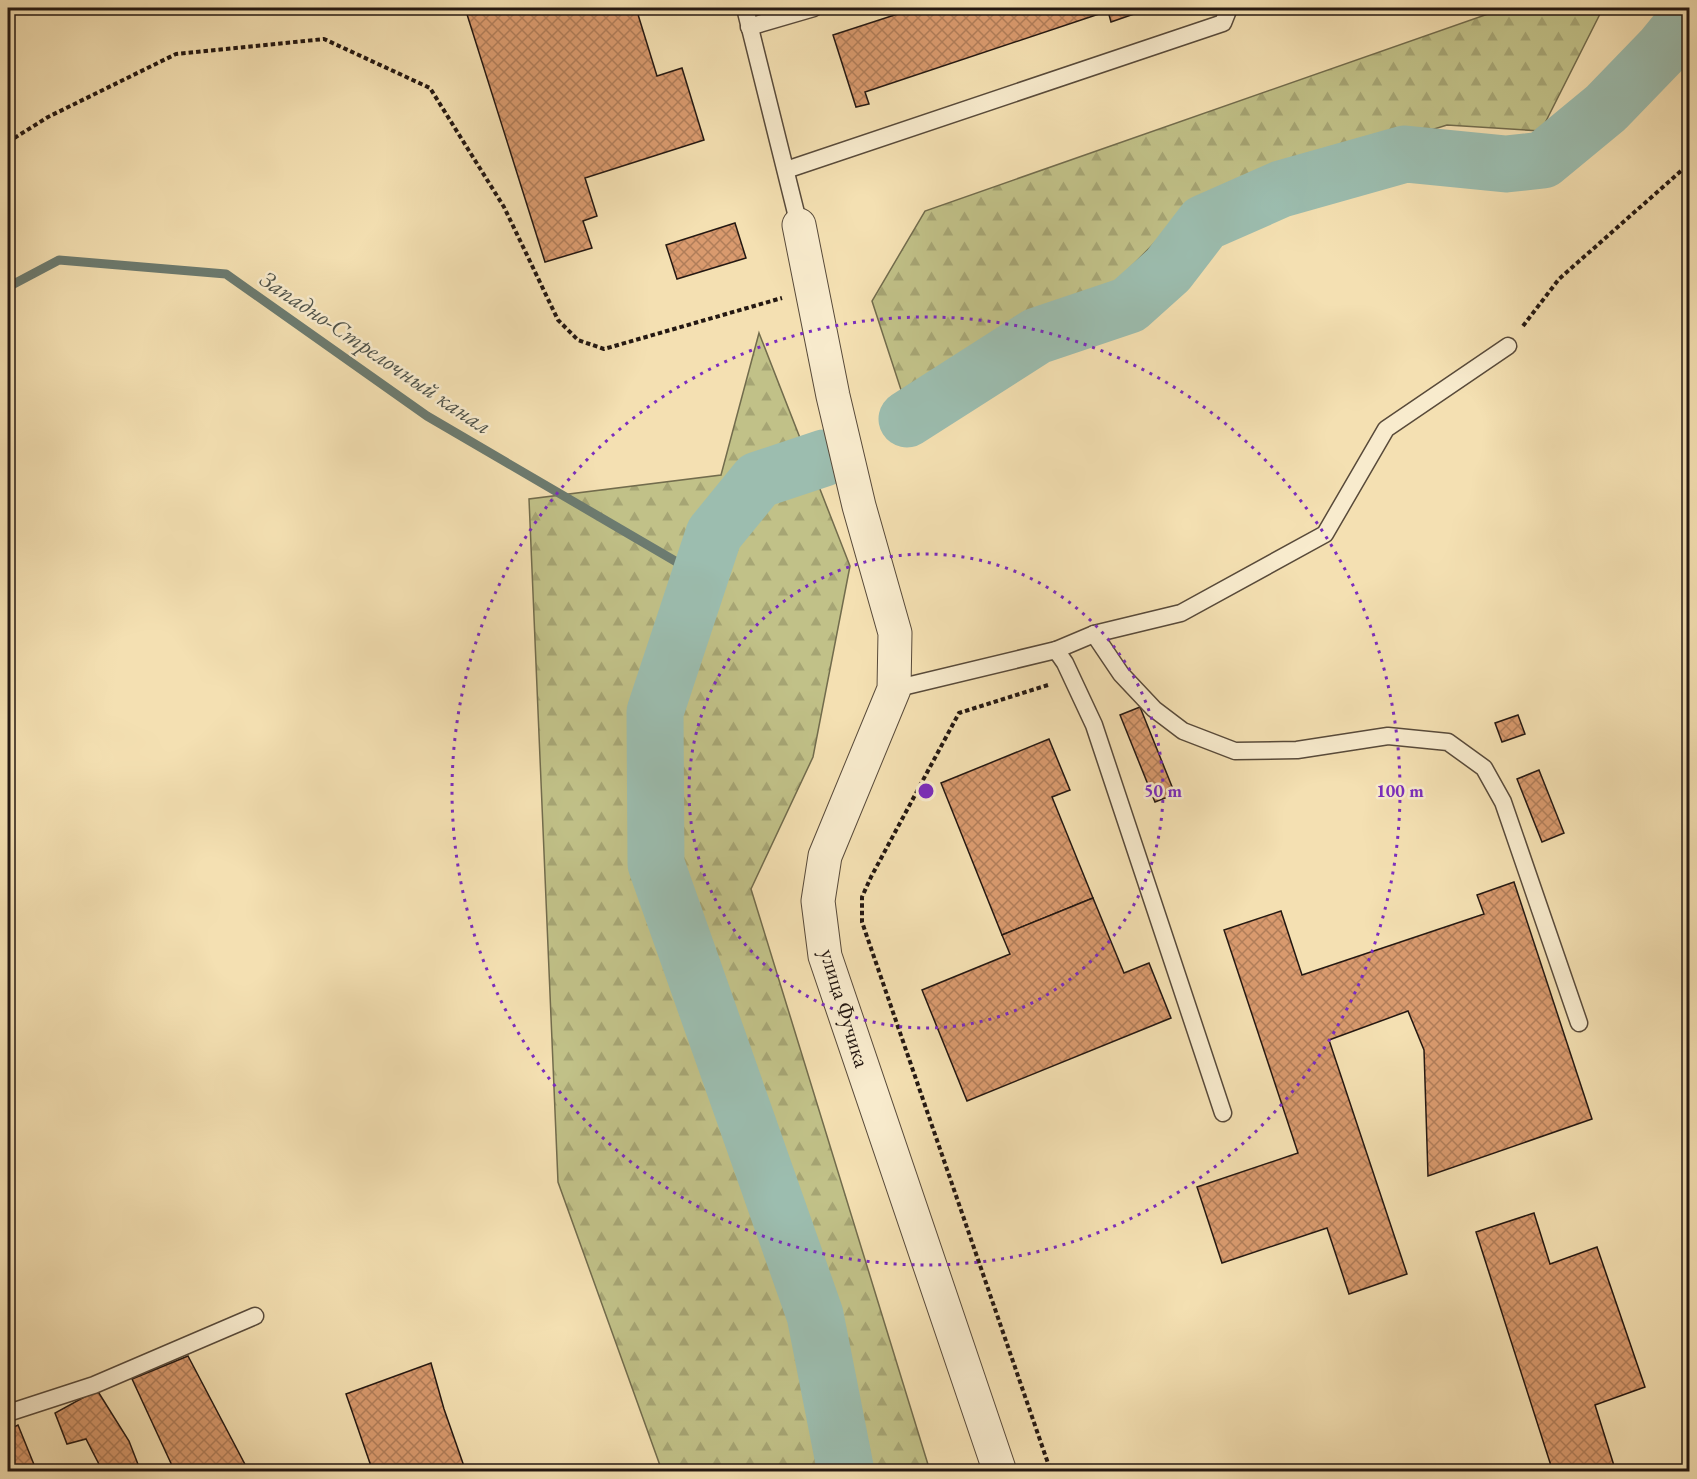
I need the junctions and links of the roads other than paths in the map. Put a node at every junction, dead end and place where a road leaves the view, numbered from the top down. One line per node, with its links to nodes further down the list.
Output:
1 (745, 8): 4 (lane)
2 (814, 8): 4 (lane)
3 (1229, 8): 5 (lane)
4 (749, 27): 5 (lane)
5 (786, 170): 6 (lane)
6 (799, 225): 10 (street, улица Фучика)
7 (1508, 346): 8 (lane)
8 (1094, 634): 9 (lane); 11 (lane)
9 (1056, 650): 10 (lane); 12 (lane)
10 (894, 689): 15 (street, улица Фучика)
11 (1579, 1023)
12 (1223, 1113)
13 (255, 1316): 14 (lane)
14 (8, 1413)
15 (1000, 1472)

